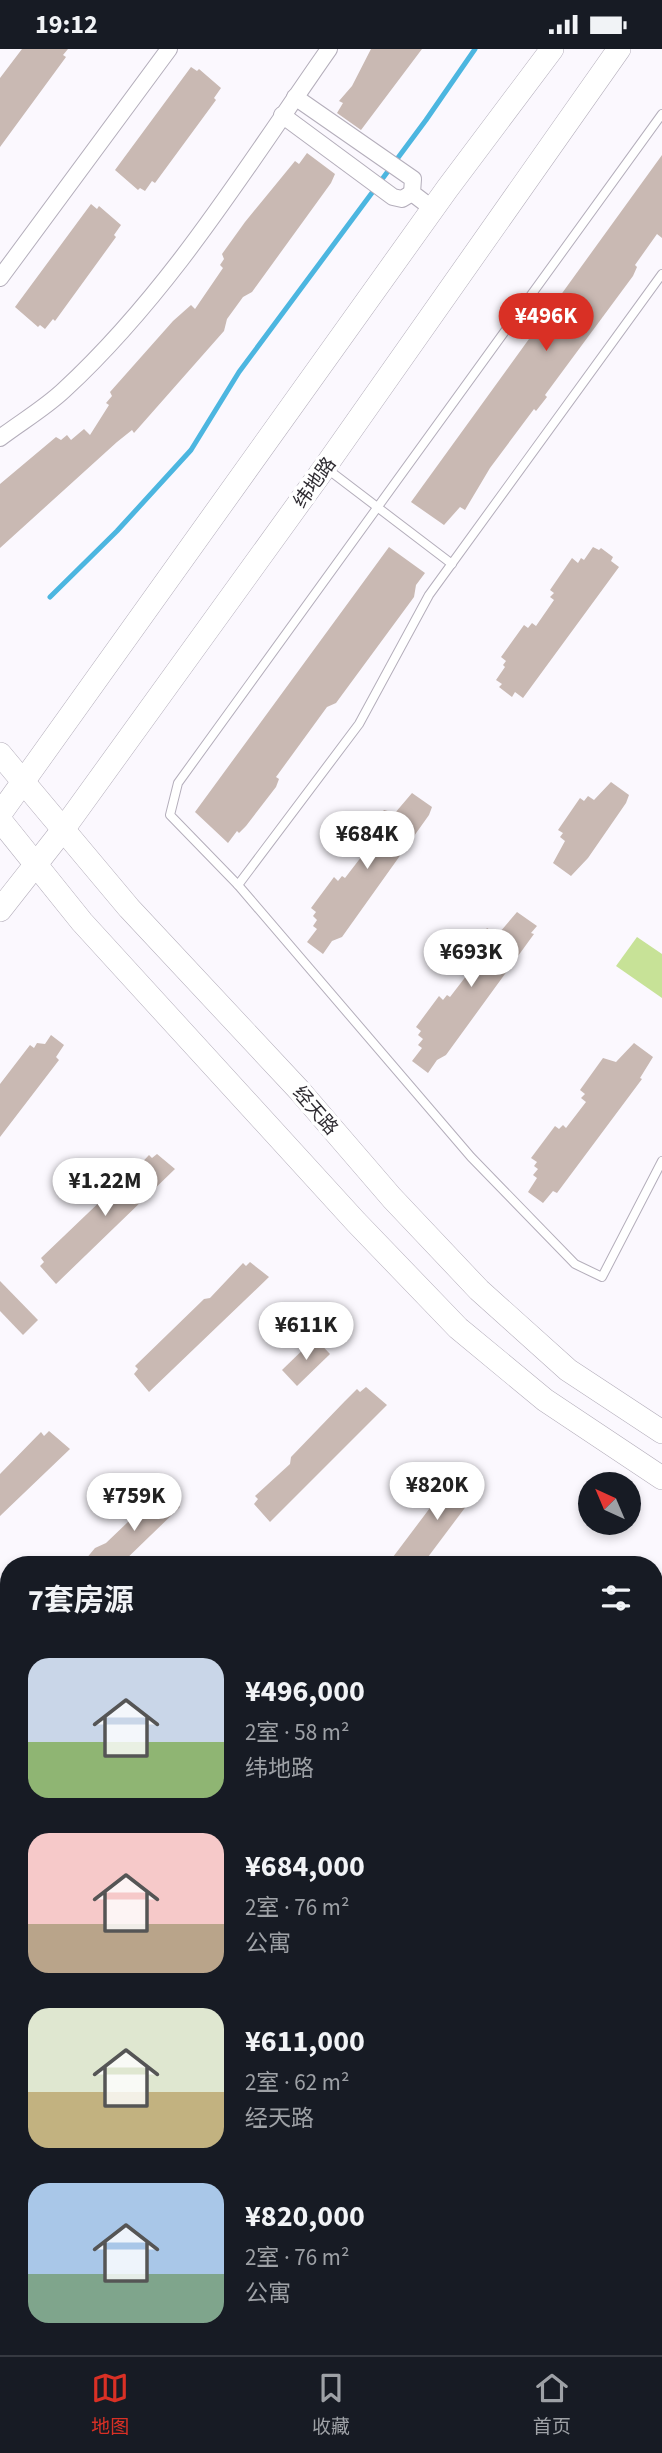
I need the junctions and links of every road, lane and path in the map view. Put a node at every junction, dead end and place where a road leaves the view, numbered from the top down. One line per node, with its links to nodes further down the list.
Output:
1 (169, 49): 11 (street)
2 (329, 49): 5 (street)
3 (552, 49): 9 (main road)
4 (619, 49): 13 (main road, 纬地路)
5 (295, 97): 7 (street); 8 (street)
6 (662, 114): 14 (lane)
7 (282, 115): 8 (street); 12 (street)
8 (412, 193): 9 (street)
9 (433, 209): 17 (main road)
10 (662, 274): 15 (lane)
11 (0, 278)
12 (0, 438)
13 (325, 467): 14 (lane); 20 (main road, 纬地路)
14 (378, 506): 15 (lane); 22 (lane)
15 (452, 564): 22 (lane)
16 (0, 754): 17 (main road, 经天路)
17 (20, 782): 18 (main road); 20 (main road, 经天路)
18 (0, 814)
19 (0, 820): 21 (main road)
20 (61, 831): 21 (main road, 纬地路); 25 (main road, 经天路)
21 (34, 865): 23 (main road, 纬地路); 26 (main road)
22 (238, 885): 24 (lane)
23 (0, 910)
24 (662, 1161)
25 (662, 1432)
26 (662, 1478)

